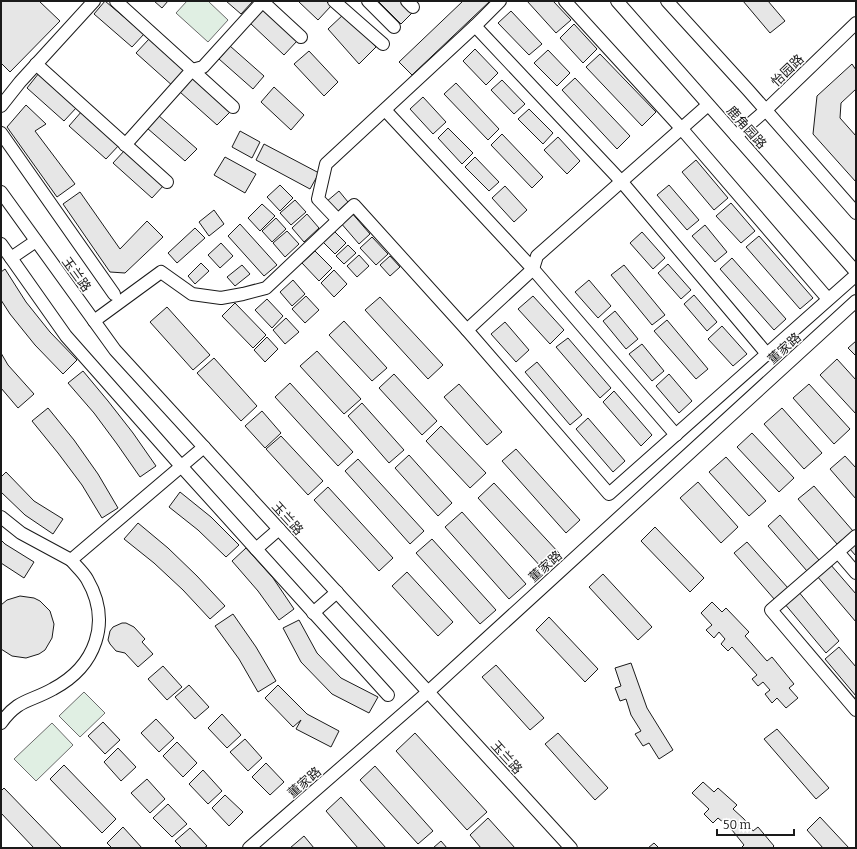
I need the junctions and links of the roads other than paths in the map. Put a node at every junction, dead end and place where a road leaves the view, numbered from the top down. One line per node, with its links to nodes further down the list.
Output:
1 (94, 1): 15 (street)
2 (116, 1): 16 (street)
3 (262, 1): 13 (street); 16 (street)
4 (334, 1): 14 (street)
5 (368, 1): 12 (street)
6 (500, 1): 11 (street)
7 (565, 1): 22 (street)
8 (617, 1): 17 (street, 鹿角园路)
9 (667, 1): 21 (street, 鹿角园路)
10 (856, 23): 21 (street, 怡园路)
11 (475, 26): 20 (street); 26 (street)
12 (394, 28)
13 (301, 37)
14 (383, 44)
15 (36, 64): 18 (street); 25 (street)
16 (192, 70): 19 (street); 25 (street)
17 (708, 105): 22 (street); 24 (street, 鹿角园路)
18 (1, 106)
19 (233, 107)
20 (385, 110): 30 (street); 34 (street)
21 (766, 110): 24 (street, 怡园路); 29 (street, 鹿角园路)
22 (681, 128): 26 (street); 37 (street)
23 (1, 133): 36 (street)
24 (736, 136): 35 (street, 鹿角园路)
25 (125, 145): 27 (street)
26 (621, 181): 34 (street); 41 (street)
27 (167, 182)
28 (1, 192): 31 (street, 玉兰路)
29 (856, 213)
30 (338, 220): 39 (street); 40 (street)
31 (36, 241): 33 (street); 39 (street, 玉兰路)
32 (1, 244): 33 (street)
33 (11, 258): 44 (street)
34 (534, 269): 40 (street); 42 (street)
35 (856, 273): 37 (street)
36 (114, 294)
37 (828, 299): 41 (street)
38 (856, 301): 54 (street, 董家路)
39 (94, 321): 43 (street, 玉兰路)
40 (467, 330): 42 (street)
41 (767, 354): 42 (street)
42 (676, 434)
43 (204, 447): 44 (street); 46 (street, 玉兰路)
44 (181, 466): 48 (street); 50 (street)
45 (1, 517): 50 (street)
46 (279, 529): 48 (street); 52 (street, 玉兰路)
47 (856, 536): 49 (street)
48 (256, 550): 53 (street)
49 (838, 552): 51 (street); 56 (street)
50 (71, 560): 57 (street)
51 (856, 573)
52 (337, 592): 53 (street); 54 (street, 玉兰路)
53 (313, 613): 55 (street)
54 (428, 692): 58 (street, 董家路); 59 (street, 玉兰路)
55 (388, 695)
56 (856, 710)
57 (1, 723)
58 (249, 848)
59 (571, 848)

